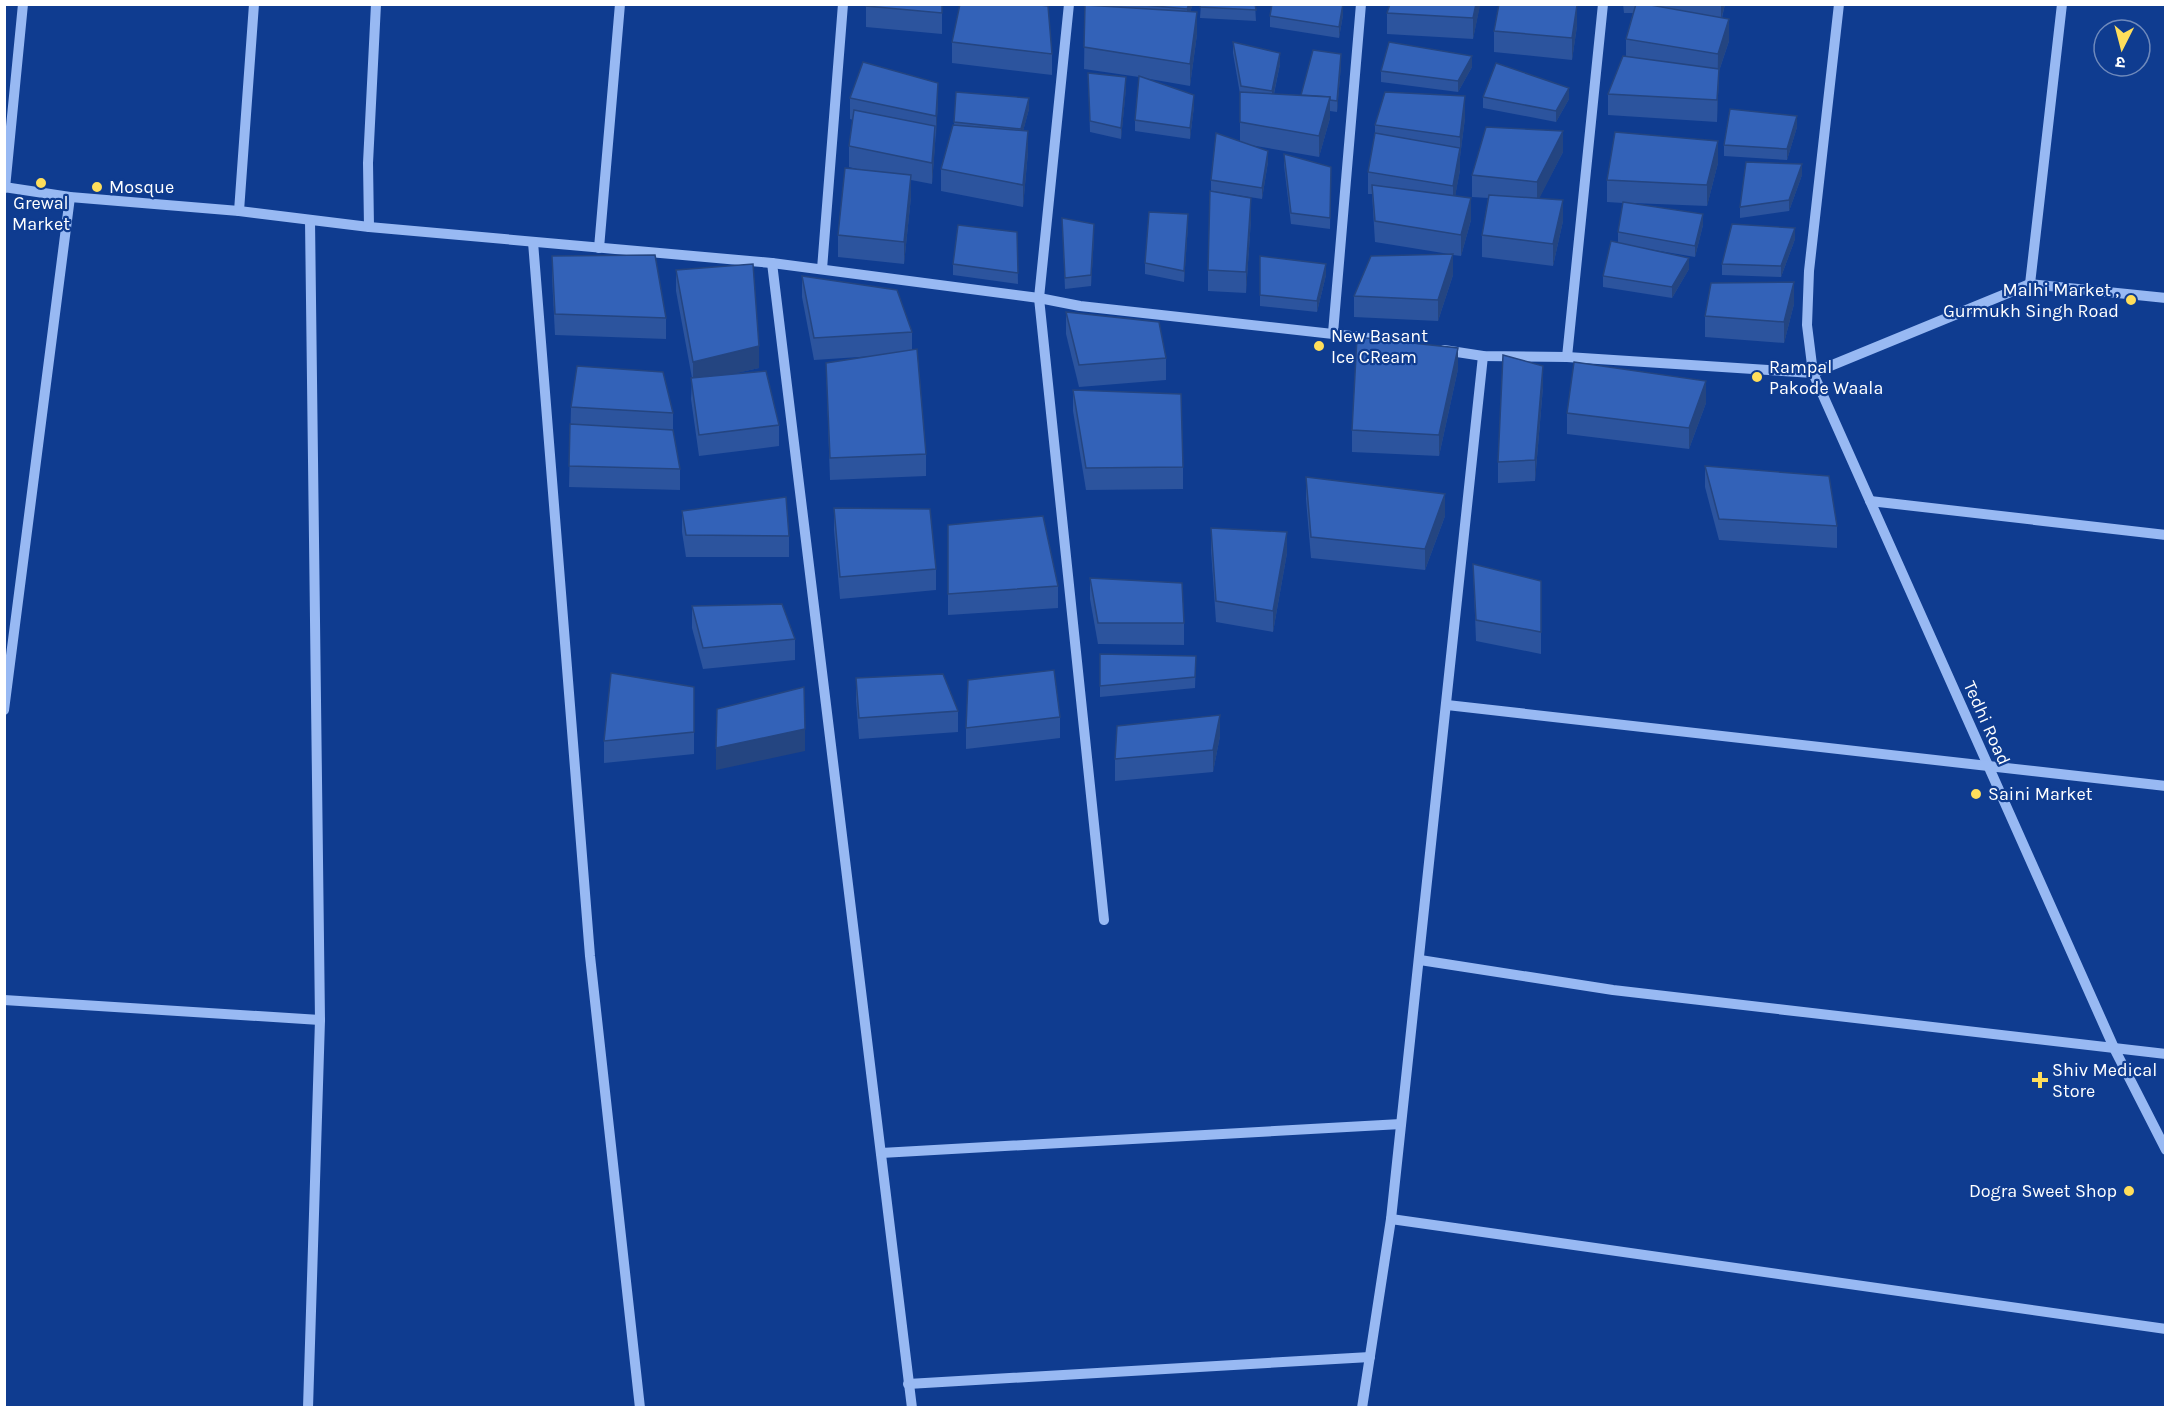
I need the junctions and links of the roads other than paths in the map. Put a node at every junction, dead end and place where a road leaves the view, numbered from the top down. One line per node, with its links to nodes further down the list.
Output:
1 (23, 4): 11 (street)
2 (254, 4): 13 (street)
3 (376, 4): 15 (street)
4 (620, 4): 17 (street)
5 (843, 4): 19 (street)
6 (1069, 4): 21 (street)
7 (1361, 4): 23 (street)
8 (1603, 4): 27 (street)
9 (1839, 4): 28 (street, Tedhi Road)
10 (2062, 4): 20 (street)
11 (5, 188): 12 (street)
12 (70, 197): 13 (street); 32 (street)
13 (239, 211): 14 (street)
14 (310, 220): 15 (street); 38 (street)
15 (369, 227): 16 (street)
16 (533, 242): 17 (street); 49 (street)
17 (599, 248): 18 (street)
18 (772, 263): 19 (street); 43 (street)
19 (822, 269): 21 (street)
20 (2030, 284): 22 (street); 28 (street)
21 (1039, 298): 23 (street); 35 (street)
22 (2166, 298)
23 (1334, 333): 24 (street)
24 (1380, 340)
25 (1437, 349): 26 (street)
26 (1483, 356): 27 (street); 31 (street)
27 (1567, 357): 28 (street)
28 (1813, 373): 29 (street, Tedhi Road)
29 (1870, 501): 30 (street); 33 (street, Tedhi Road)
30 (2166, 535)
31 (1447, 705): 33 (street); 36 (street)
32 (4, 710)
33 (1988, 766): 34 (street); 39 (street, Tedhi Road)
34 (2166, 786)
35 (1104, 920)
36 (1420, 960): 39 (street); 41 (street)
37 (4, 1000): 38 (street)
38 (320, 1020): 48 (street)
39 (2115, 1050): 40 (street); 42 (street, Tedhi Road)
40 (2166, 1054)
41 (1401, 1124): 43 (street); 44 (street)
42 (2166, 1150)
43 (881, 1153): 47 (street)
44 (1391, 1219): 45 (street); 46 (street)
45 (2166, 1329)
46 (1370, 1357): 47 (street); 51 (street)
47 (908, 1384): 50 (street)
48 (308, 1407)
49 (640, 1407)
50 (912, 1407)
51 (1362, 1407)

